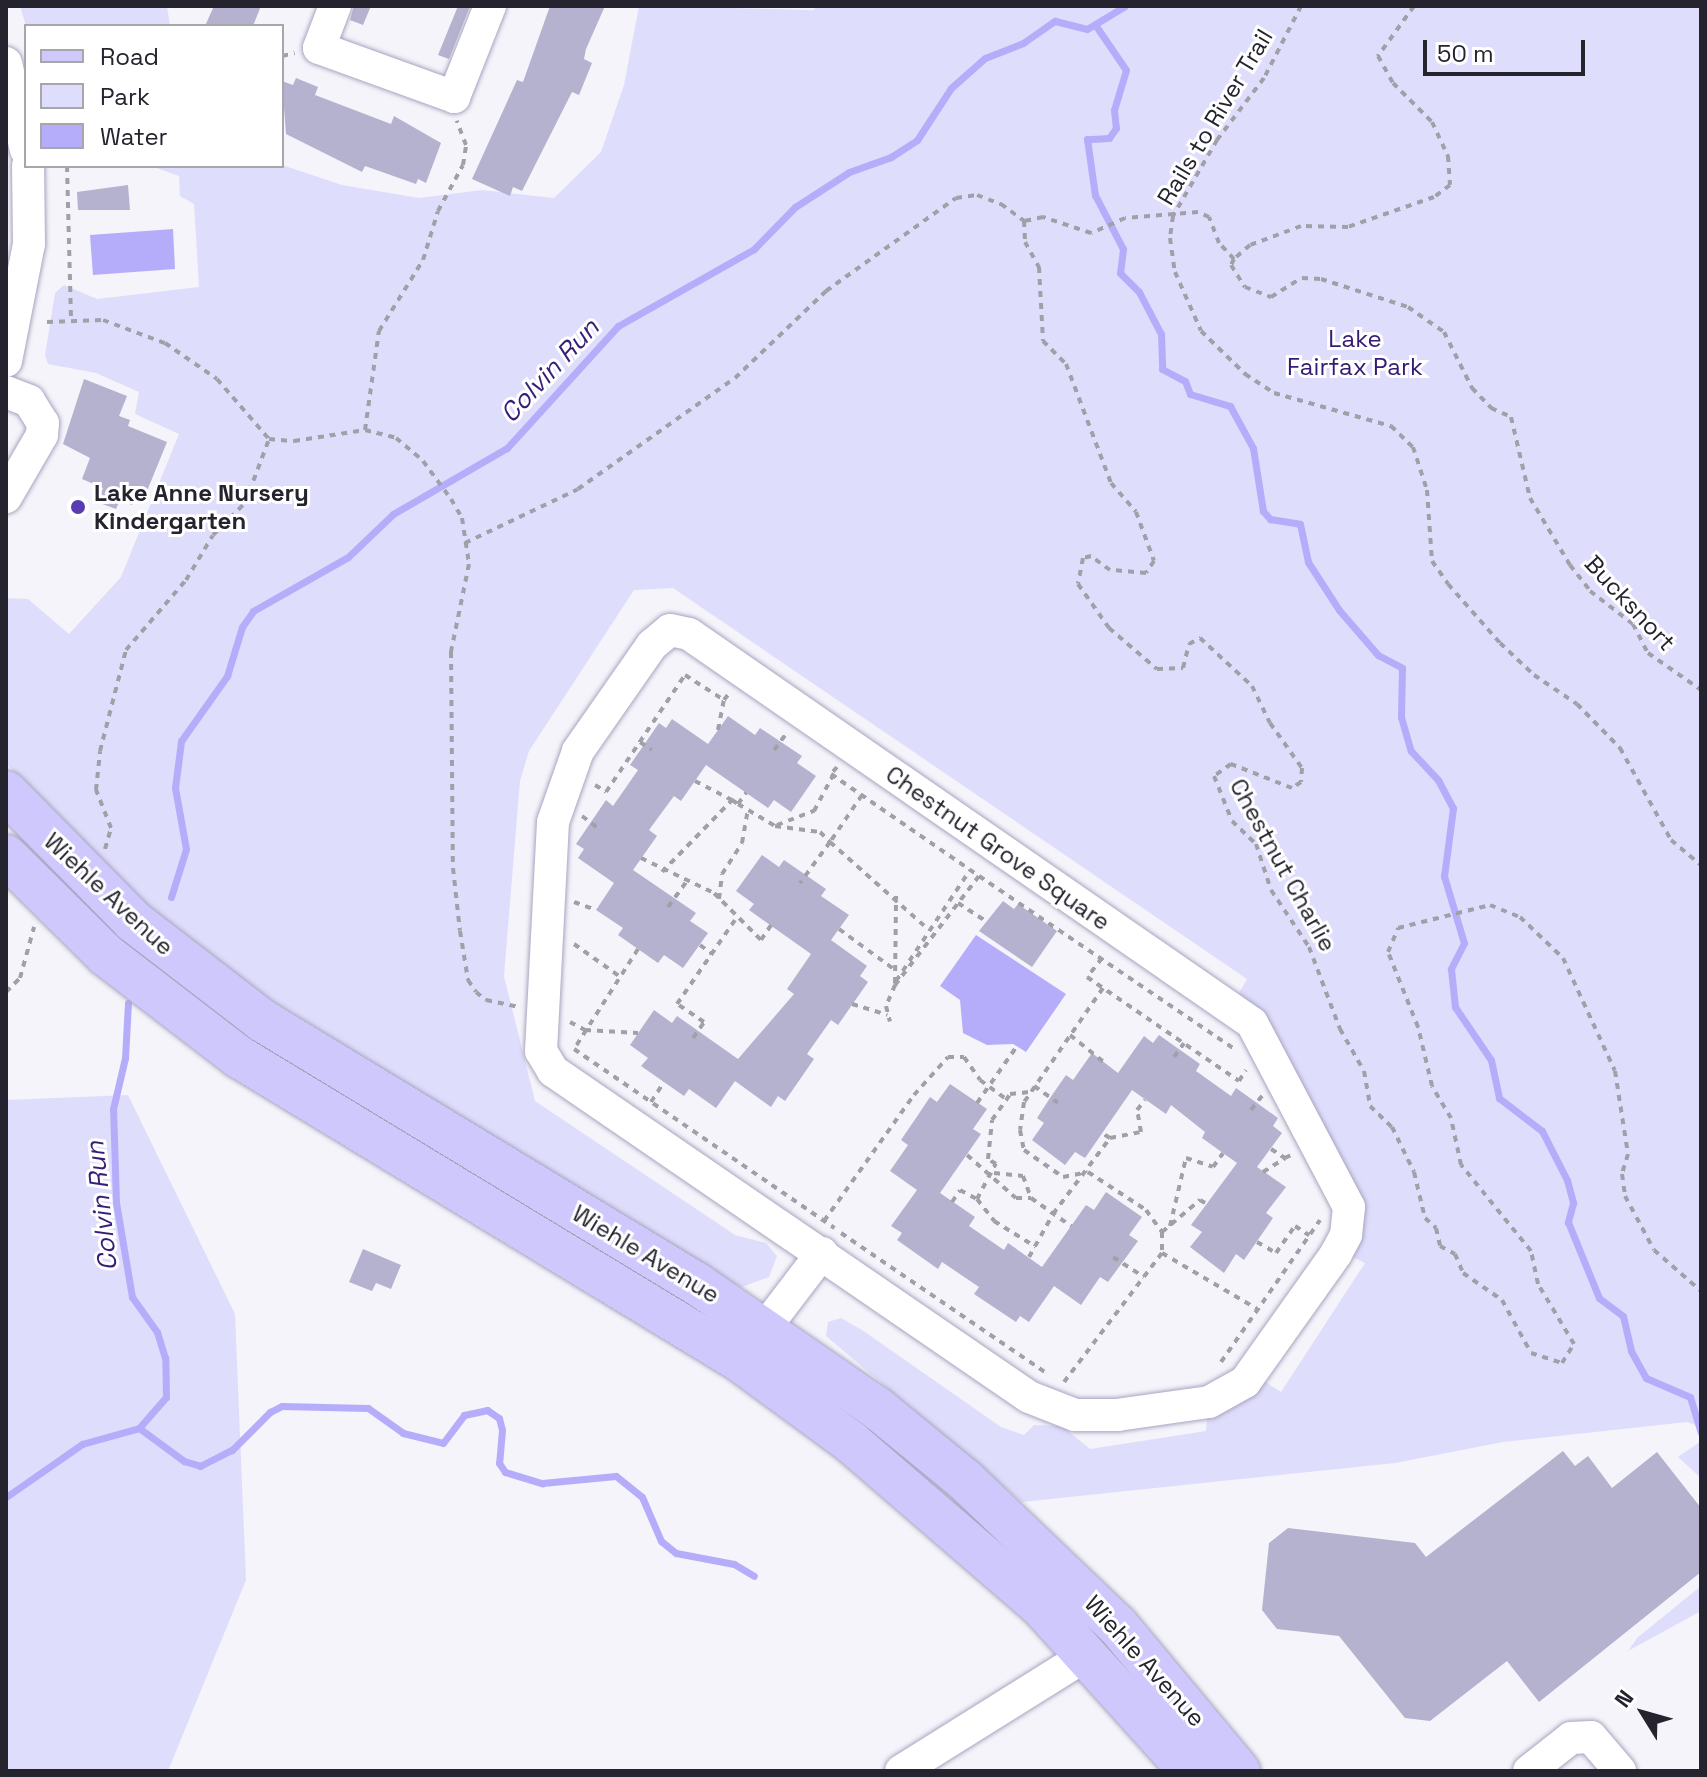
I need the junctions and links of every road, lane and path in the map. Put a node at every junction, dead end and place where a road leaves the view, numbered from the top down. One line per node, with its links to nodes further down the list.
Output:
1 (335, 6): 6 (street)
2 (490, 6): 6 (street)
3 (1301, 6): 10 (path, Rails to River Trail)
4 (1414, 6): 12 (path)
5 (6, 63): 7 (street)
6 (454, 97): 17 (path)
7 (24, 141)
8 (28, 168): 15 (street)
9 (67, 168): 13 (path)
10 (1173, 216): 11 (path); 12 (path); 44 (path, Rails to River Trail)
11 (1024, 221): 20 (path); 122 (path, Chestnut Charlie)
12 (1234, 259): 22 (path, Bucksnort)
13 (71, 320): 14 (path); 18 (path)
14 (47, 322)
15 (6, 361)
16 (6, 392): 19 (street)
17 (365, 430): 18 (path); 20 (path)
18 (269, 439): 41 (path)
19 (6, 497)
20 (465, 543): 73 (path)
21 (734, 686): 23 (path)
22 (1701, 690)
23 (724, 700): 25 (path); 26 (path)
24 (792, 727): 28 (path)
25 (718, 730)
26 (640, 742): 27 (path); 31 (path)
27 (652, 750)
28 (774, 750)
29 (841, 761): 30 (path)
30 (834, 775): 35 (path); 39 (path)
31 (587, 779)
32 (695, 781): 36 (path)
33 (6, 792): 124 (main road, Wiehle Avenue)
34 (746, 793): 37 (path)
35 (862, 795): 40 (path); 45 (path)
36 (732, 800): 37 (path); 46 (path)
37 (738, 804): 38 (path)
38 (748, 810): 39 (path); 52 (path)
39 (775, 826): 40 (path)
40 (830, 842): 49 (path); 50 (path)
41 (103, 855)
42 (6, 856): 125 (main road, Wiehle Avenue)
43 (641, 858): 46 (path)
44 (1701, 865)
45 (970, 870): 47 (path); 61 (path)
46 (662, 872): 48 (path)
47 (979, 876): 53 (path); 66 (path)
48 (688, 879): 52 (path); 54 (path)
49 (800, 883)
50 (896, 896): 61 (path); 67 (path)
51 (564, 899): 55 (path)
52 (719, 899): 56 (path)
53 (958, 903): 57 (path); 69 (path)
54 (668, 907)
55 (596, 910)
56 (735, 920): 59 (path); 65 (path)
57 (986, 921)
58 (34, 923): 71 (path)
59 (771, 925)
60 (839, 929): 67 (path)
61 (929, 930): 69 (path)
62 (562, 936): 68 (path)
63 (700, 945): 65 (path)
64 (638, 949): 68 (path)
65 (712, 954): 79 (path)
66 (1102, 958): 70 (path); 82 (path)
67 (895, 970): 69 (path)
68 (619, 976): 76 (path)
69 (895, 985): 74 (path)
70 (1103, 988): 78 (path); 80 (path)
71 (6, 992)
72 (852, 1004): 74 (path)
73 (552, 1013): 76 (path); 117 (street, Chestnut Grove Square); 117 (street, Chestnut Grove Square)
74 (889, 1015): 75 (path)
75 (890, 1022)
76 (585, 1030): 77 (path); 91 (path)
77 (638, 1033)
78 (1070, 1035): 85 (path); 88 (path)
79 (693, 1038)
80 (1184, 1043): 83 (path); 84 (path)
81 (1017, 1046): 87 (path)
82 (1240, 1054)
83 (1174, 1057)
84 (1253, 1062)
85 (1105, 1063)
86 (664, 1082): 91 (path)
87 (989, 1087): 89 (path); 92 (path); 110 (path)
88 (1032, 1089): 89 (path); 93 (path); 101 (path)
89 (1006, 1099): 103 (path)
90 (1145, 1100): 95 (path)
91 (651, 1102): 110 (path)
92 (977, 1103)
93 (1058, 1103)
94 (1102, 1133): 95 (path)
95 (1110, 1138): 101 (path)
96 (1271, 1149): 100 (path)
97 (1301, 1150): 100 (path)
98 (1223, 1153): 112 (path)
99 (967, 1155): 103 (path)
100 (1285, 1158): 102 (path)
101 (1088, 1172): 108 (path); 113 (path)
102 (1263, 1172)
103 (991, 1173): 104 (path); 104 (path); 105 (path)
104 (1031, 1198): 108 (path)
105 (977, 1199): 106 (path); 116 (path)
106 (952, 1202)
107 (1207, 1204): 112 (path)
108 (1053, 1214): 111 (path); 116 (path)
109 (1322, 1217): 114 (path)
110 (824, 1221): 121 (path)
111 (1071, 1226)
112 (1170, 1226): 113 (path)
113 (1162, 1232): 118 (path)
114 (1309, 1235): 115 (path); 123 (path)
115 (1257, 1242)
116 (1036, 1247): 119 (path)
117 (822, 1253): 124 (street)
118 (1162, 1253): 121 (path); 123 (path)
119 (1029, 1257)
120 (1113, 1257): 121 (path)
121 (1144, 1277)
122 (1701, 1291)
123 (1257, 1309): 126 (path)
124 (765, 1327): 125 (street); 130 (main road, Wiehle Avenue)
125 (739, 1360): 127 (main road, Wiehle Avenue)
126 (1221, 1362)
127 (1088, 1654): 128 (street); 129 (main road, Wiehle Avenue)
128 (901, 1771)
129 (1190, 1771)
130 (1239, 1771)
131 (1529, 1771): 132 (street)
132 (1620, 1771)

